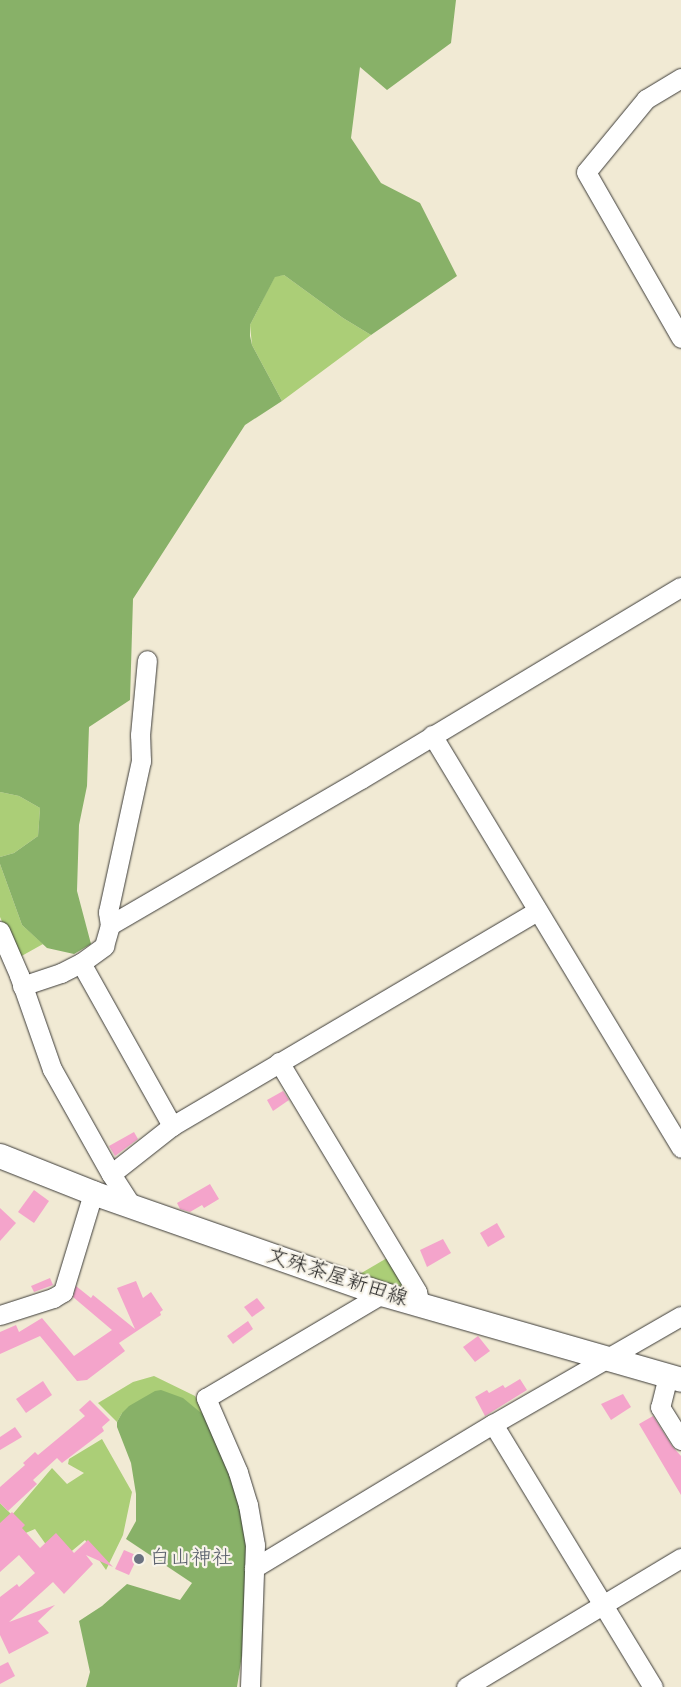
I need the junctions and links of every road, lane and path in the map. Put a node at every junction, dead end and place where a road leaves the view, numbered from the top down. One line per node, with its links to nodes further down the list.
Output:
1 (681, 78): 2 (street)
2 (681, 338)
3 (681, 587): 5 (street)
4 (148, 660): 7 (street)
5 (432, 735): 6 (street); 7 (street)
6 (538, 910): 11 (street); 13 (street)
7 (110, 925): 9 (street)
8 (0, 931): 10 (street)
9 (81, 963): 10 (street); 12 (street)
10 (22, 986): 15 (street)
11 (279, 1062): 12 (street); 19 (street)
12 (172, 1126): 15 (street)
13 (681, 1148)
14 (0, 1156): 16 (main road, 文殊茶屋新田線)
15 (111, 1174): 17 (street)
16 (93, 1193): 17 (main road, 文殊茶屋新田線); 20 (street)
17 (132, 1206): 18 (main road, 文殊茶屋新田線)
18 (382, 1294): 19 (main road, 文殊茶屋新田線); 27 (street)
19 (420, 1305): 22 (main road, 文殊茶屋新田線)
20 (0, 1315)
21 (681, 1316): 22 (street)
22 (608, 1358): 23 (main road, 文殊茶屋新田線); 24 (street)
23 (674, 1378): 25 (street)
24 (493, 1424): 27 (street); 28 (street)
25 (681, 1440)
26 (681, 1558): 28 (street)
27 (254, 1568): 29 (street)
28 (603, 1603): 30 (street); 31 (street)
29 (250, 1687)
30 (466, 1687)
31 (653, 1687)

